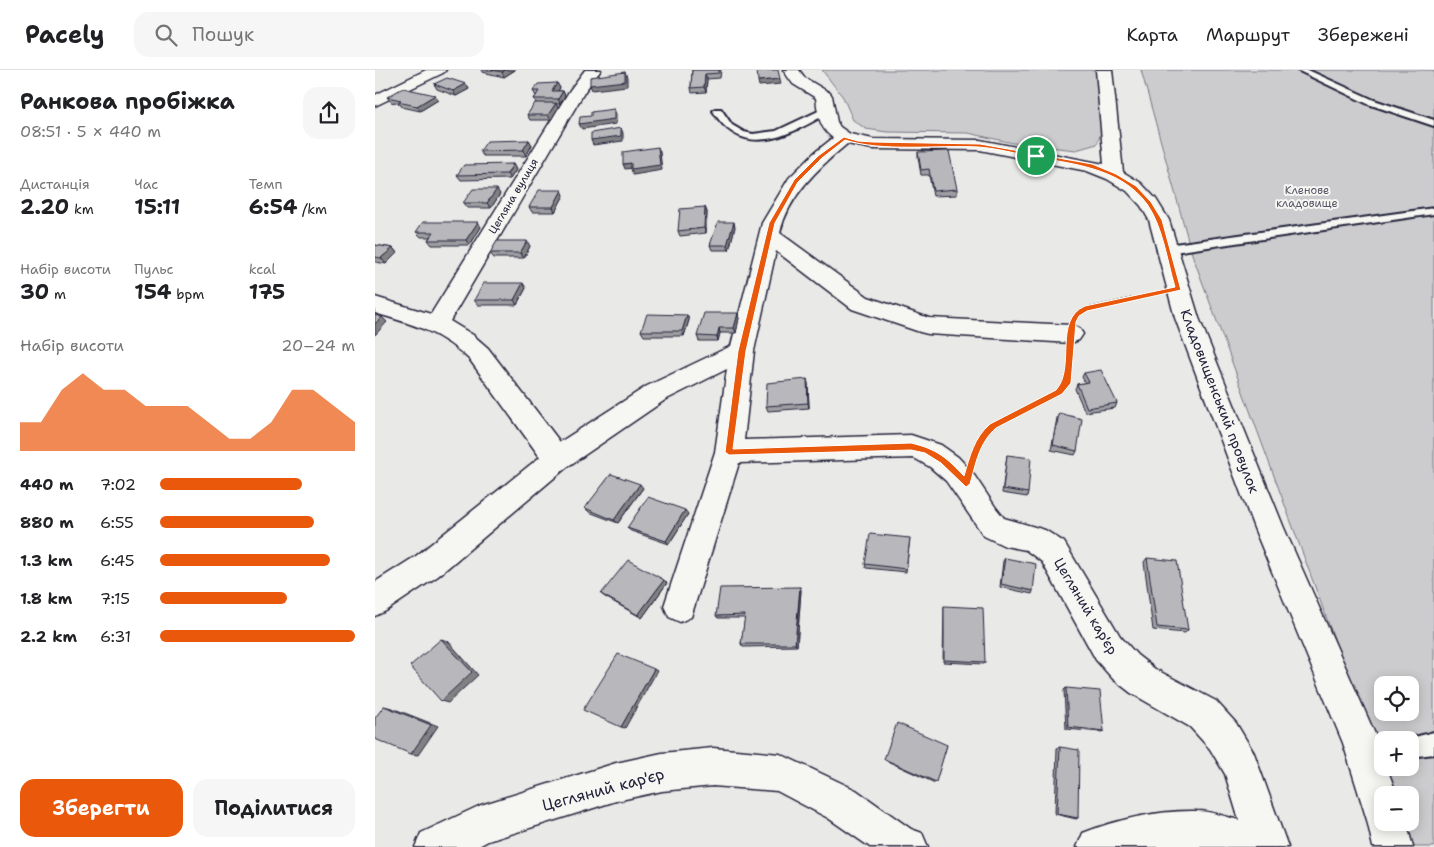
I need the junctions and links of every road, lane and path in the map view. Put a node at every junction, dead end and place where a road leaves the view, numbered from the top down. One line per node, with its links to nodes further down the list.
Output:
1 (438, 70): 6 (street)
2 (593, 70): 17 (street, Цегляна вулиця)
3 (791, 70): 7 (street)
4 (1104, 70): 11 (street)
5 (1301, 70): 9 (lane)
6 (375, 101)
7 (827, 110): 8 (lane); 10 (street)
8 (718, 111)
9 (1434, 123)
10 (844, 138): 11 (street, Кладовищенський провулок); 13 (street)
11 (1114, 175): 14 (street, Кладовищенський провулок)
12 (1434, 211): 14 (lane)
13 (769, 235): 18 (street); 19 (street)
14 (1167, 249): 15 (street, Кладовищенський провулок)
15 (1178, 288): 18 (path); 26 (street, Кладовищенський провулок)
16 (375, 305): 17 (street)
17 (437, 324): 21 (street)
18 (1071, 334): 22 (path)
19 (742, 351): 20 (street); 21 (street)
20 (729, 452): 22 (street, Цегляний кар'єр); 24 (street)
21 (557, 459): 23 (street)
22 (966, 484): 30 (street, Цегляний кар'єр)
23 (375, 600)
24 (680, 606)
25 (1434, 742): 27 (lane)
26 (1372, 744): 28 (street, Кладовищенський провулок)
27 (1419, 746)
28 (1379, 786)
29 (1389, 831): 34 (street)
30 (1267, 846): 33 (street, Цегляний кар'єр)
31 (435, 847): 32 (street, Цегляний кар'єр)
32 (908, 847)
33 (1097, 847)
34 (1393, 847)

